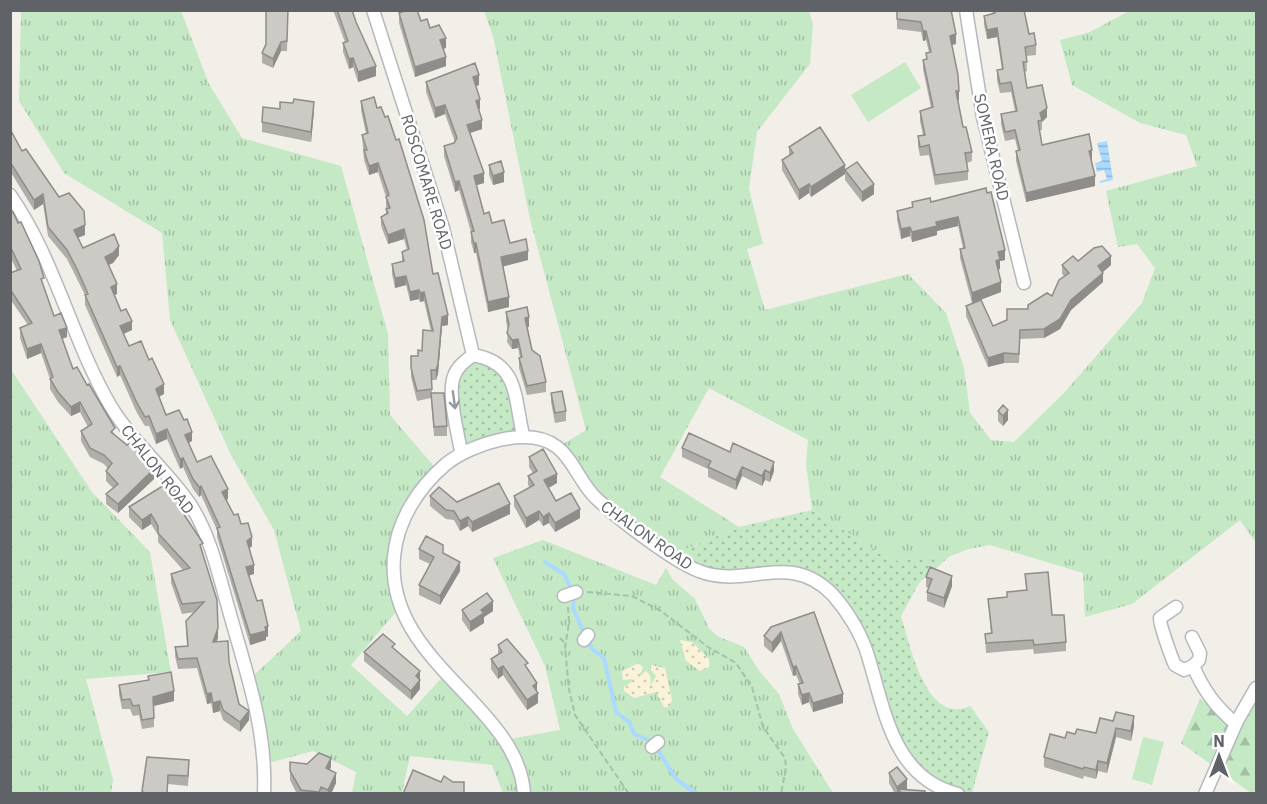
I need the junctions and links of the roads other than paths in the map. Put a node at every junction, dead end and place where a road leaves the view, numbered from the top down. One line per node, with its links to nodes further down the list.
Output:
1 (373, 10): 5 (street, ROSCOMARE ROAD)
2 (966, 10): 4 (street, SOMERA ROAD)
3 (13, 203): 13 (street, CHALON ROAD)
4 (1024, 283)
5 (473, 355): 6 (street); 7 (street, one-way to 7)
6 (522, 435): 7 (street); 15 (street, CHALON ROAD)
7 (461, 452): 14 (street)
8 (1176, 607): 10 (street)
9 (1192, 637): 10 (street)
10 (1193, 666): 12 (street)
11 (1257, 688): 12 (street)
12 (1236, 724): 16 (street)
13 (264, 794)
14 (524, 794)
15 (958, 794)
16 (1205, 794)

